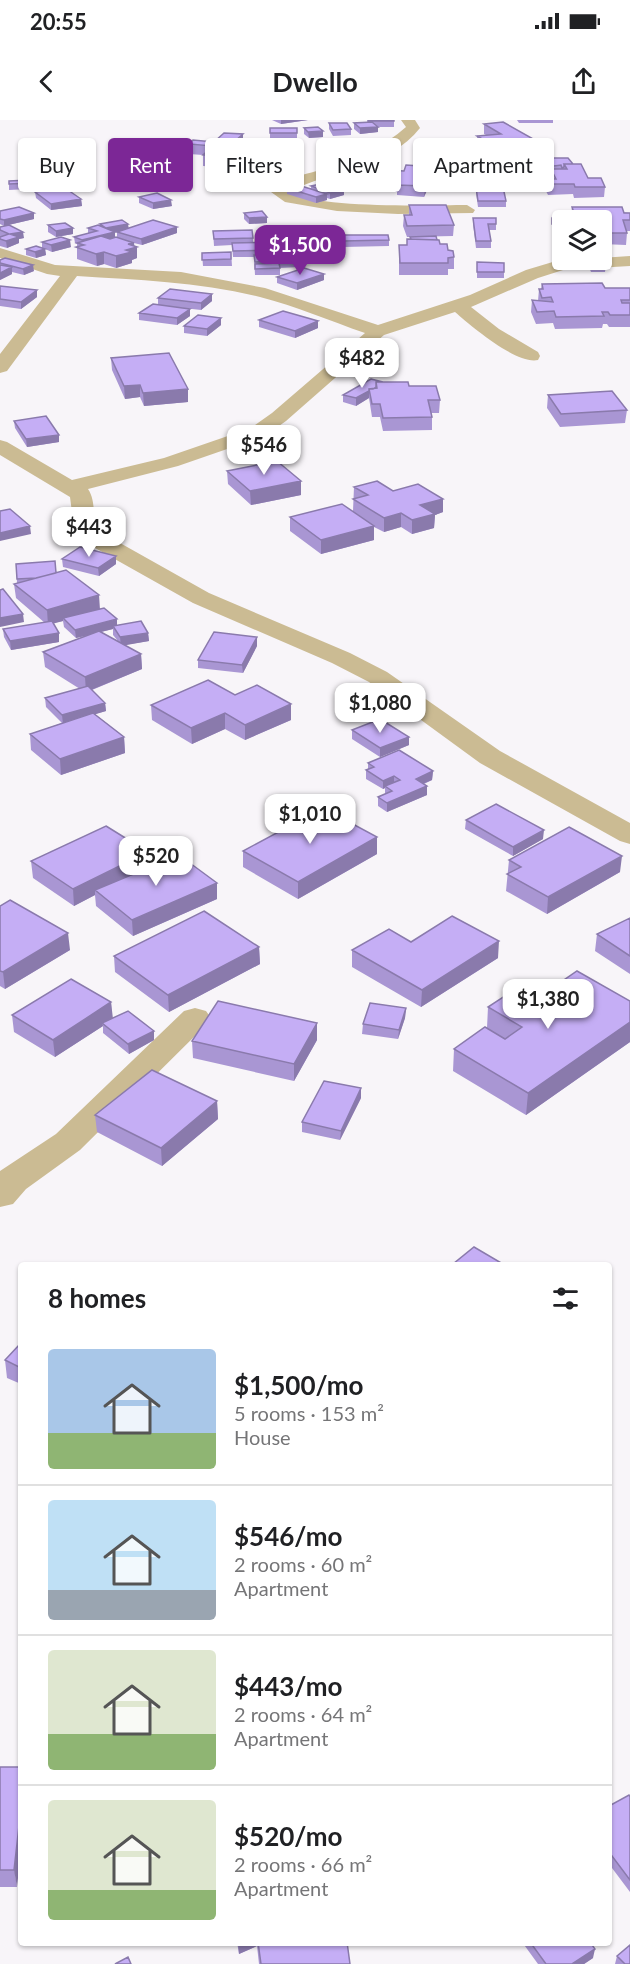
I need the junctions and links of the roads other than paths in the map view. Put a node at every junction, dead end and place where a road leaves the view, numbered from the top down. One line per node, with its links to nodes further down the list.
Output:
1 (408, 120): 2 (street)
2 (467, 210)
3 (0, 253): 5 (street)
4 (621, 261): 6 (street); 7 (street)
5 (72, 272): 8 (street); 10 (street)
6 (626, 279)
7 (458, 305): 8 (street); 9 (street)
8 (378, 331): 12 (street)
9 (531, 356)
10 (0, 367)
11 (0, 446): 12 (street)
12 (71, 488): 13 (street)
13 (630, 835)
14 (195, 1018): 15 (street)
15 (0, 1195)

